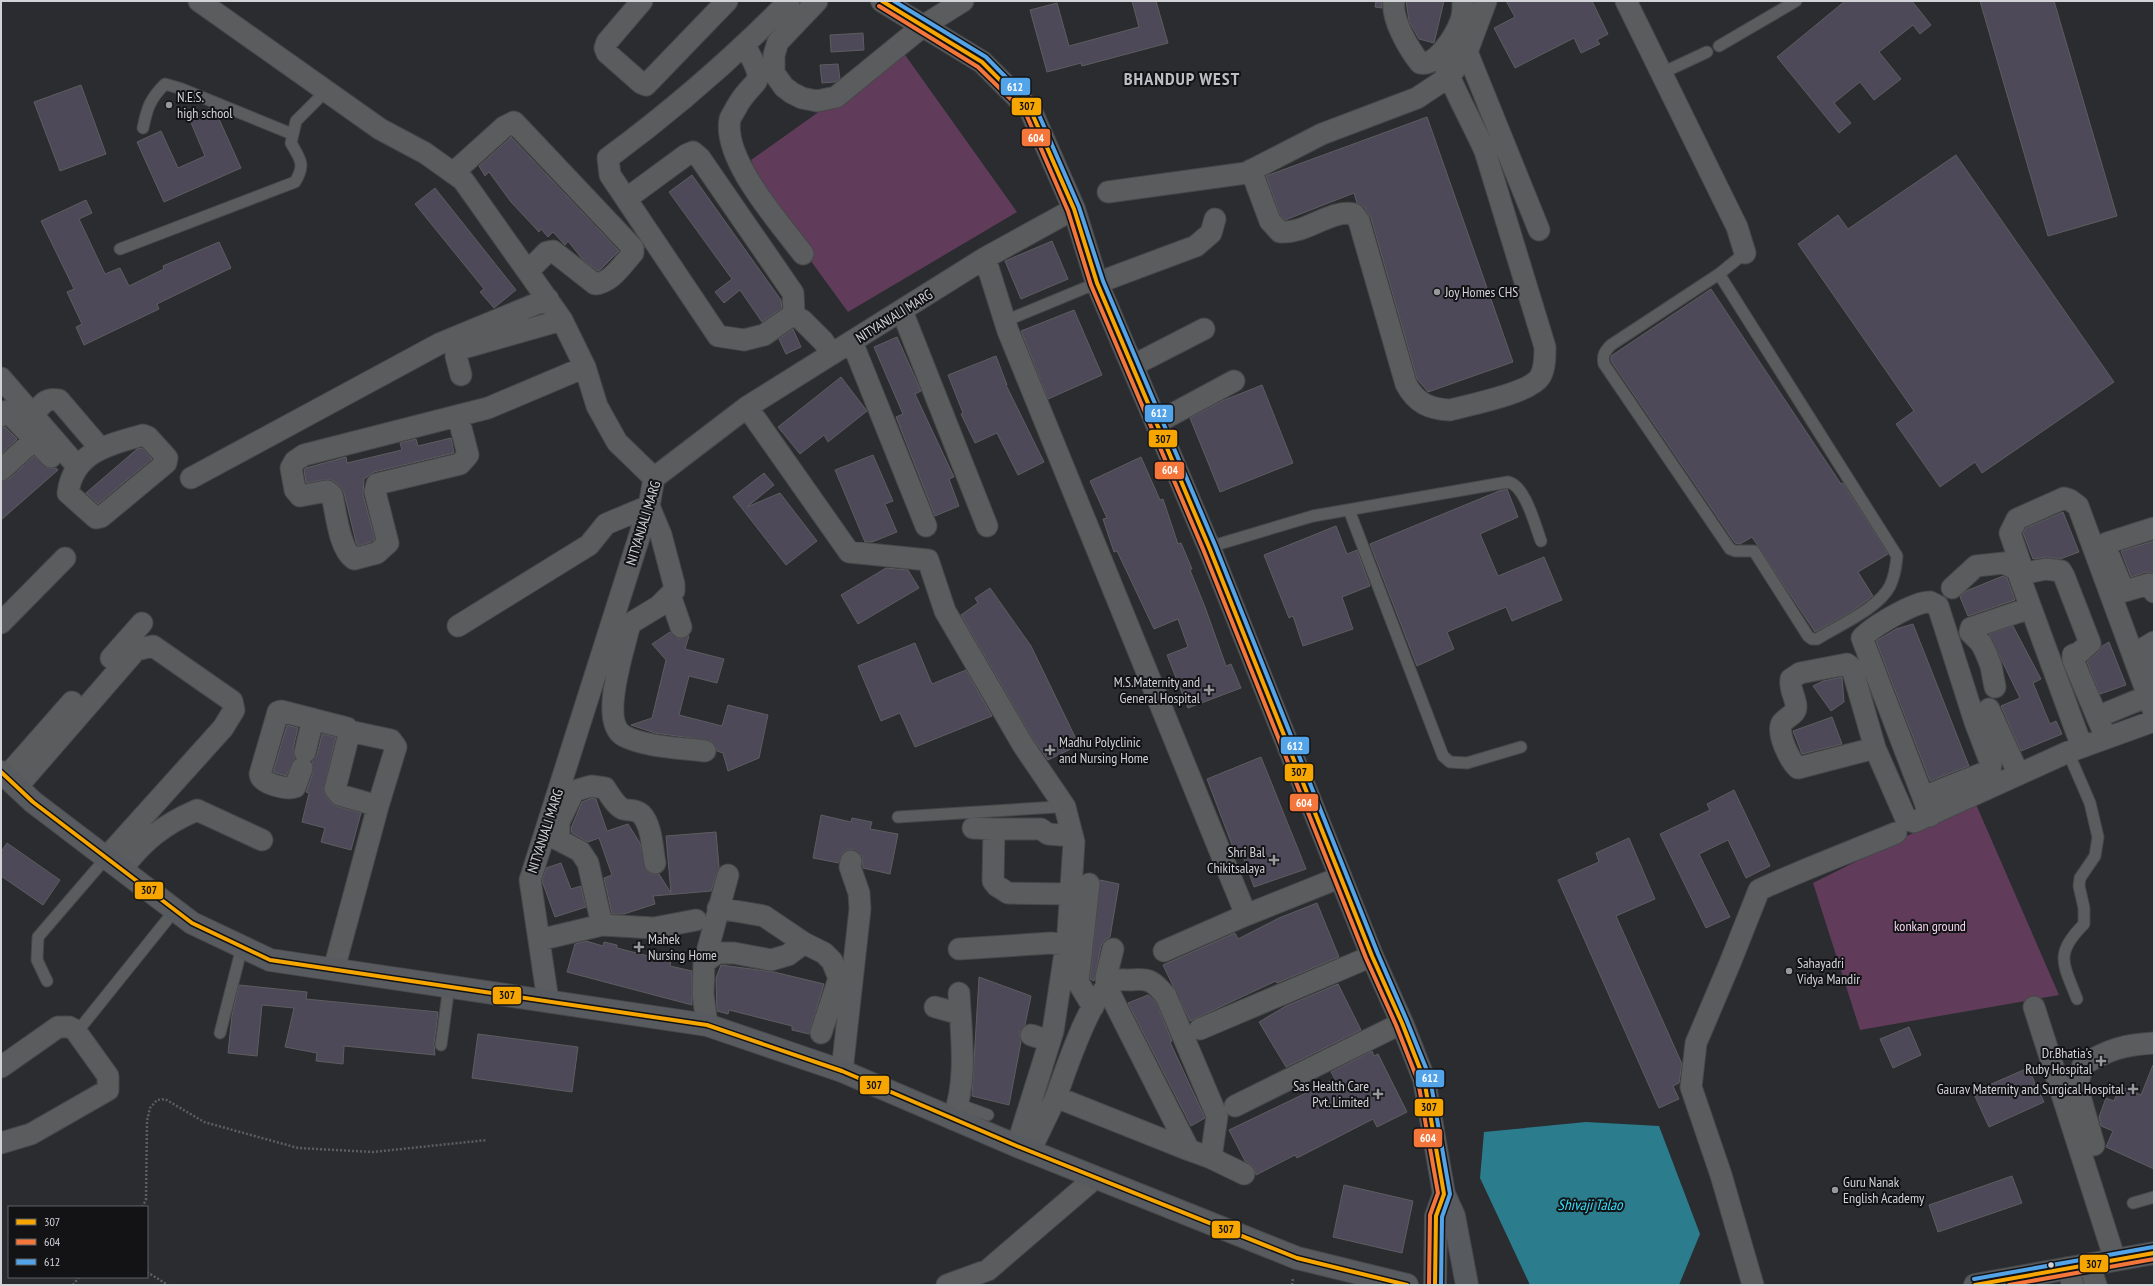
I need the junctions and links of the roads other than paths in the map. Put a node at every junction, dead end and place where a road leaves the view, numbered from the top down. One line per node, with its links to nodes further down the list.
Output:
1 (200, 1): 19 (street)
2 (642, 1): 3 (street)
3 (727, 1)
4 (789, 1): 13 (street)
5 (817, 1): 12 (street)
6 (882, 1): 12 (main road)
7 (963, 1): 12 (street)
8 (1394, 1): 16 (street)
9 (1626, 1): 17 (street)
10 (1796, 1): 14 (lane)
11 (1470, 21): 16 (street); 18 (street); 29 (street)
12 (923, 26): 27 (main road)
13 (745, 46): 26 (street); 32 (street)
14 (1718, 46)
15 (1707, 52): 17 (lane)
16 (1440, 54): 18 (street)
17 (1662, 73): 31 (street)
18 (1450, 76): 24 (street); 24 (street)
19 (327, 90): 21 (lane); 23 (street)
20 (143, 128): 21 (lane)
21 (292, 134): 30 (lane)
22 (1348, 137): 24 (street)
23 (453, 172): 34 (street); 34 (street)
24 (1253, 174): 25 (street)
25 (1108, 192)
26 (626, 199): 26 (street)
27 (1074, 209): 33 (street, NITYANJALI MARG); 36 (main road)
28 (1215, 219): 36 (street)
29 (1539, 230)
30 (120, 249)
31 (1745, 253): 35 (lane)
32 (803, 254)
33 (985, 258): 38 (street, NITYANJALI MARG); 41 (street)
34 (528, 271): 37 (street)
35 (1719, 274): 35 (lane)
36 (1097, 283): 41 (lane); 45 (main road)
37 (548, 299): 39 (street); 58 (street)
38 (902, 311): 43 (street, NITYANJALI MARG); 63 (street)
39 (562, 320): 46 (street); 47 (street)
40 (802, 320): 44 (street)
41 (1005, 321): 113 (street)
42 (1204, 329): 45 (street)
43 (852, 342): 44 (street, NITYANJALI MARG); 62 (street)
44 (832, 354): 50 (street, NITYANJALI MARG)
45 (1132, 366): 53 (main road)
46 (585, 367): 52 (street); 59 (street)
47 (461, 375)
48 (1, 378): 54 (street)
49 (1234, 381): 53 (street)
50 (747, 407): 59 (street, NITYANJALI MARG); 94 (street)
51 (1, 416): 54 (street)
52 (458, 416): 52 (street)
53 (1156, 423): 66 (main road)
54 (38, 428): 55 (street); 56 (street); 57 (street)
55 (100, 448): 56 (street); 56 (street)
56 (70, 468)
57 (1, 470)
58 (191, 478)
59 (654, 478): 60 (street, NITYANJALI MARG)
60 (649, 506): 70 (street); 74 (street); 101 (street, NITYANJALI MARG)
61 (1349, 510): 65 (lane); 66 (lane); 86 (lane)
62 (926, 526)
63 (987, 526)
64 (2154, 528): 69 (street)
65 (1541, 541)
66 (1209, 547): 108 (main road)
67 (65, 558): 72 (street)
68 (1952, 588): 71 (street)
69 (2154, 592)
70 (670, 595): 75 (street); 89 (street)
71 (2030, 608): 78 (street); 88 (street)
72 (1, 623)
73 (142, 623): 91 (street)
74 (458, 626)
75 (681, 627)
76 (2154, 642): 77 (street)
77 (2154, 671)
78 (1995, 687)
79 (2151, 704): 81 (street); 81 (street)
80 (1989, 709): 90 (street)
81 (2097, 717): 85 (street)
82 (313, 719): 82 (street); 84 (street)
83 (2154, 721): 85 (street)
84 (349, 731): 93 (street); 93 (street)
85 (2106, 738): 88 (street)
86 (1521, 747)
87 (1874, 748): 87 (street); 95 (street)
88 (2075, 750): 90 (street); 130 (lane)
89 (705, 751)
90 (2018, 773): 95 (street)
91 (8, 779): 106 (main road); 106 (street)
92 (1922, 797): 92 (street); 95 (street)
93 (378, 806): 125 (street)
94 (1060, 807): 96 (lane); 100 (street)
95 (1930, 816)
96 (898, 817)
97 (973, 828): 98 (street)
98 (994, 829): 100 (street); 110 (street)
99 (1896, 832): 170 (street)
100 (1072, 836): 110 (street)
101 (552, 837): 105 (street); 115 (street); 116 (street, NITYANJALI MARG)
102 (262, 840): 106 (street)
103 (159, 846): 106 (street)
104 (851, 861): 145 (street)
105 (655, 863)
106 (119, 868): 112 (main road); 126 (lane)
107 (728, 875): 111 (street)
108 (1341, 877): 113 (street); 123 (main road)
109 (1089, 884): 132 (street)
110 (1070, 894): 118 (street)
111 (718, 908): 117 (street); 124 (street)
112 (175, 910): 119 (main road); 138 (lane)
113 (1246, 915): 122 (street)
114 (696, 920): 115 (street)
115 (602, 925): 116 (street)
116 (539, 940): 131 (street, NITYANJALI MARG)
117 (804, 943): 124 (street); 141 (street)
118 (1066, 945): 120 (street); 151 (street)
119 (242, 947): 125 (main road); 140 (lane)
120 (959, 949)
121 (1112, 949): 128 (street)
122 (1164, 951)
123 (1372, 956): 136 (main road); 139 (street)
124 (704, 962): 137 (street)
125 (334, 970): 127 (main road)
126 (47, 981)
127 (449, 986): 131 (main road); 143 (lane)
128 (1107, 988): 132 (street); 152 (street); 153 (street)
129 (959, 993): 135 (street)
130 (2077, 999)
131 (548, 1001): 137 (main road)
132 (1093, 1006): 146 (street)
133 (935, 1007): 135 (street)
134 (2034, 1007): 154 (street)
135 (960, 1014): 148 (street)
136 (1402, 1023): 147 (street); 158 (main road)
137 (707, 1025): 145 (main road)
138 (81, 1027)
139 (1200, 1029)
140 (220, 1033)
141 (821, 1033)
142 (2154, 1043): 154 (street)
143 (441, 1045)
144 (1, 1067): 150 (street)
145 (842, 1071): 148 (main road)
146 (1056, 1097): 151 (street); 152 (street)
147 (1235, 1106)
148 (956, 1111): 149 (lane); 151 (main road)
149 (988, 1115)
150 (1, 1143)
151 (1023, 1149): 156 (main road)
152 (1189, 1150): 153 (street)
153 (1211, 1158): 155 (street)
154 (2092, 1160): 157 (street); 162 (street)
155 (1244, 1174)
156 (1095, 1178): 164 (street); 167 (main road)
157 (2104, 1178)
158 (1444, 1194): 168 (main road); 169 (main road)
159 (2154, 1197): 160 (lane)
160 (2134, 1203)
161 (2154, 1253): 162 (main road)
162 (2115, 1260): 163 (main road)
163 (2089, 1264): 165 (main road); 172 (street)
164 (993, 1277): 166 (street)
165 (2070, 1277): 171 (main road)
166 (947, 1285)
167 (1407, 1285)
168 (1435, 1285)
169 (1467, 1285)
170 (1753, 1285)
171 (1974, 1285)
172 (2096, 1285)

